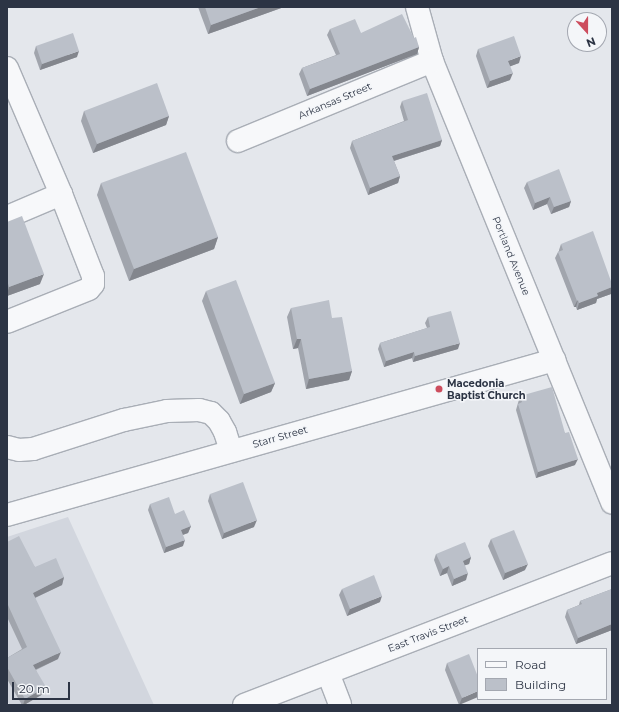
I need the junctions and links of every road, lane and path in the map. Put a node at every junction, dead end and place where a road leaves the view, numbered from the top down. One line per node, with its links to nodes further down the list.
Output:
1 (417, 7): 2 (street, Portland Avenue)
2 (432, 61): 4 (street, Arkansas Street); 8 (street, Portland Avenue)
3 (7, 68): 5 (street)
4 (238, 141)
5 (61, 194): 6 (street); 7 (street)
6 (7, 217)
7 (7, 322)
8 (554, 360): 10 (street, Starr Street); 11 (street, Portland Avenue)
9 (7, 447): 10 (street)
10 (231, 451): 12 (street, Starr Street)
11 (612, 503)
12 (7, 515)
13 (612, 563): 14 (street, East Travis Street)
14 (328, 673): 15 (street, East Travis Street); 16 (street)
15 (244, 705)
16 (340, 705)

